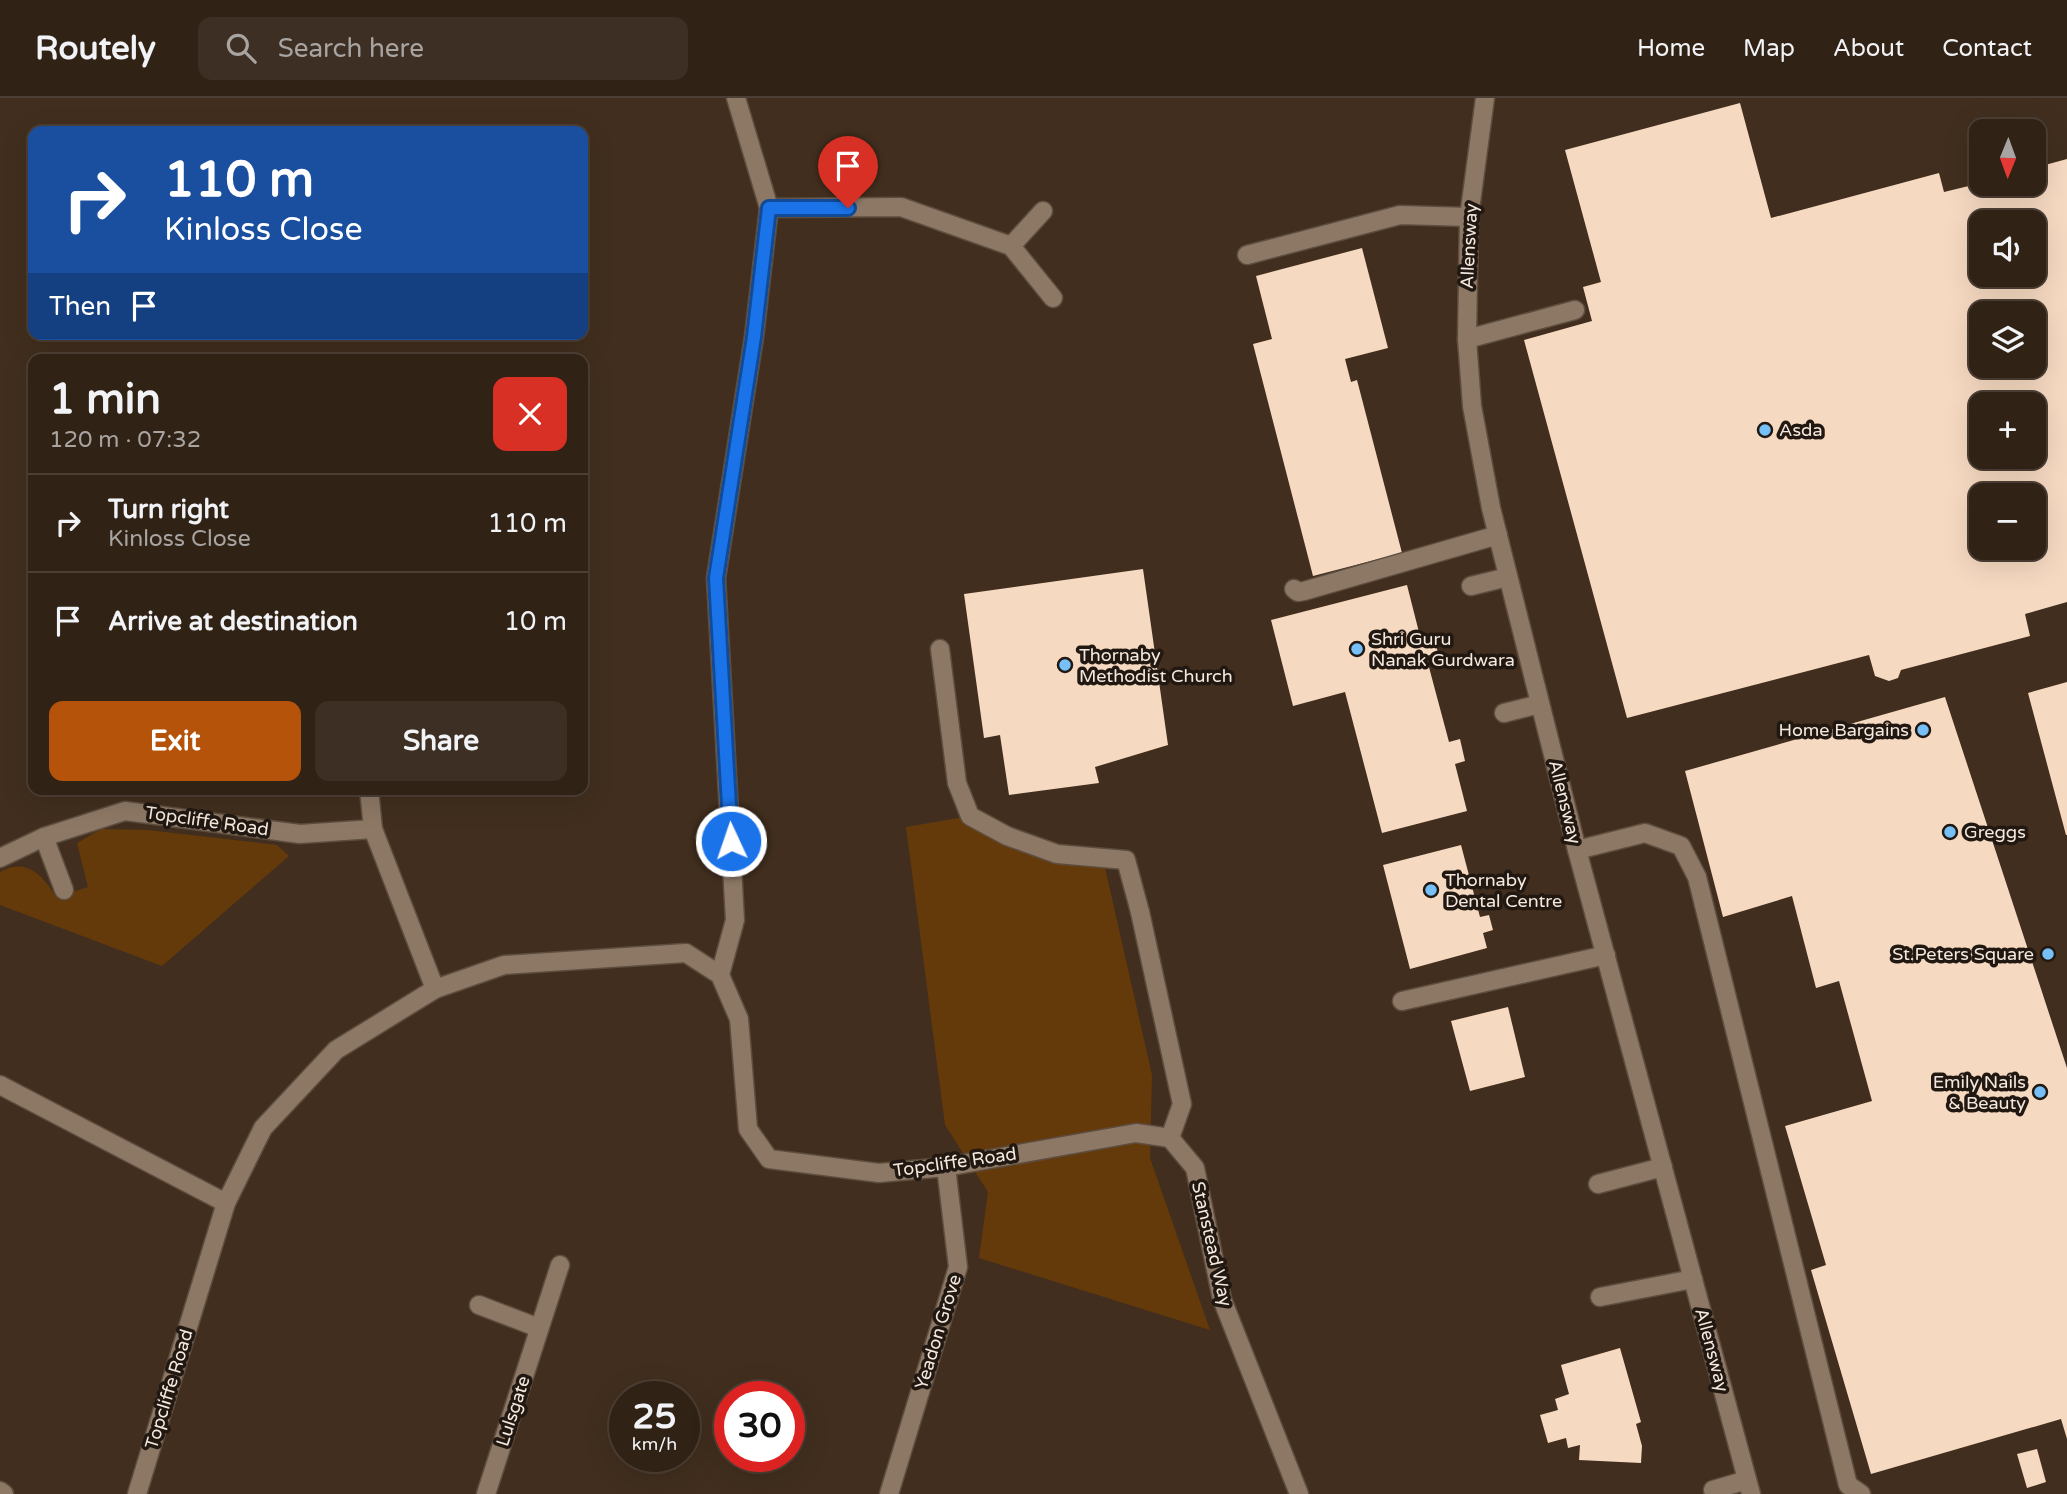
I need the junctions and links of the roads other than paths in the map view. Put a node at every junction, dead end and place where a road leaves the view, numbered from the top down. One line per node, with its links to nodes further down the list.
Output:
1 (736, 98): 3 (street)
2 (1485, 98): 5 (street, Allensway)
3 (769, 208): 6 (street); 25 (street)
4 (1043, 211): 6 (street)
5 (1469, 217): 7 (street); 10 (street, Allensway)
6 (1011, 246): 8 (street)
7 (1247, 255)
8 (1053, 298)
9 (1575, 310): 10 (street)
10 (1466, 339): 11 (street, Allensway)
11 (1498, 535): 12 (street, Allensway); 14 (street)
12 (1508, 577): 13 (street); 16 (street, Allensway)
13 (1471, 586)
14 (1293, 589)
15 (940, 649): 29 (street)
16 (1540, 704): 17 (street); 21 (street, Allensway)
17 (1504, 713)
18 (370, 795): 19 (street)
19 (373, 829): 20 (street, Topcliffe Road); 26 (street)
20 (44, 836): 22 (street, Topcliffe Road); 23 (street)
21 (1577, 850): 24 (street, Allensway); 45 (street)
22 (0, 858)
23 (64, 890)
24 (1605, 955): 27 (street); 31 (street, Allensway)
25 (720, 975): 26 (street, Topcliffe Road); 30 (street, Topcliffe Road)
26 (435, 989): 33 (street, Topcliffe Road)
27 (1402, 1001)
28 (0, 1085): 33 (street)
29 (1170, 1138): 30 (street, Topcliffe Road); 44 (street, Stanstead Way)
30 (946, 1167): 43 (street, Yeadon Grove)
31 (1663, 1167): 32 (street); 35 (street, Allensway)
32 (1598, 1184)
33 (226, 1203): 41 (street, Topcliffe Road)
34 (560, 1265): 38 (street, Lulsgate)
35 (1693, 1279): 36 (street); 39 (street, Allensway)
36 (1600, 1297)
37 (479, 1305): 38 (street)
38 (539, 1328): 42 (street, Lulsgate)
39 (1749, 1487): 40 (street)
40 (1713, 1490)
41 (137, 1494)
42 (486, 1494)
43 (889, 1494)
44 (1299, 1494)
45 (1861, 1494)

